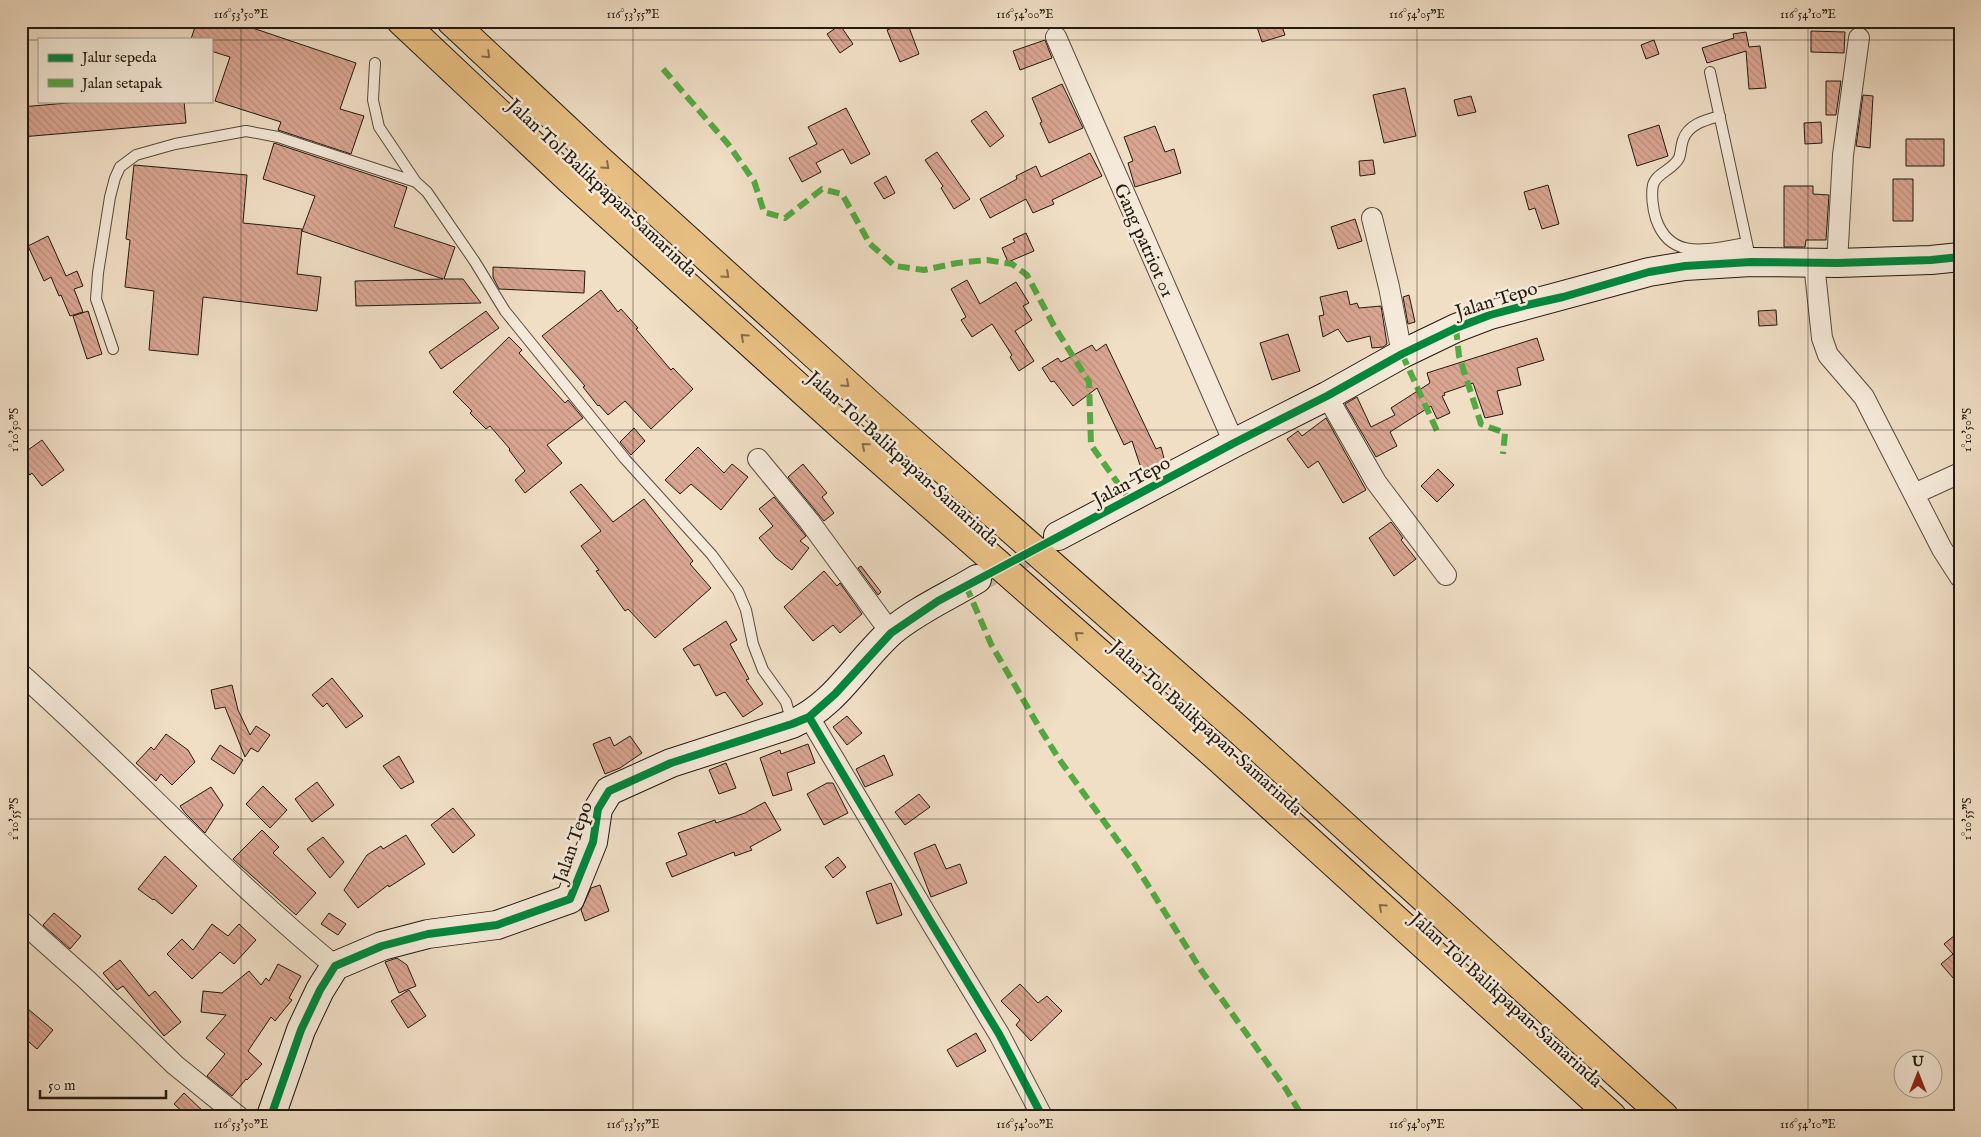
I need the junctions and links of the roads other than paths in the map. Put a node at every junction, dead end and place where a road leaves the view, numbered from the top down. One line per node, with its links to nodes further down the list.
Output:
1 (401, 21): 32 (highway, Jalan Tol Balikpapan–Samarinda, one-way to 1)
2 (451, 21): 33 (highway, Jalan Tol Balikpapan–Samarinda, one-way to 33)
3 (1056, 37): 16 (street, Gang patriot 01)
4 (1859, 38): 12 (street)
5 (375, 63): 8 (lane)
6 (1710, 72): 7 (lane)
7 (1720, 116): 10 (lane); 10 (lane)
8 (416, 182): 13 (lane); 26 (lane)
9 (1372, 218): 14 (street)
10 (1749, 252): 12 (street, Jalan Tepo); 14 (street, Jalan Tepo)
11 (1960, 257): 12 (street, Jalan Tepo)
12 (1825, 263): 19 (street)
13 (113, 349)
14 (1402, 354): 15 (street, Jalan Tepo)
15 (1328, 396): 16 (street, Jalan Tepo); 21 (street)
16 (1234, 443): 20 (street, Jalan Tepo)
17 (758, 459): 24 (street)
18 (1960, 472): 19 (street)
19 (1914, 494): 22 (street)
20 (1058, 536)
21 (1446, 575)
22 (1960, 577)
23 (977, 579): 24 (street, Jalan Tepo)
24 (891, 633): 26 (street, Jalan Tepo)
25 (21, 674): 28 (street)
26 (801, 720): 28 (street, Jalan Tepo); 31 (street)
27 (21, 921): 29 (street)
28 (335, 966): 30 (street)
29 (238, 1116)
30 (271, 1116)
31 (1042, 1116)
32 (1612, 1116)
33 (1664, 1116)

